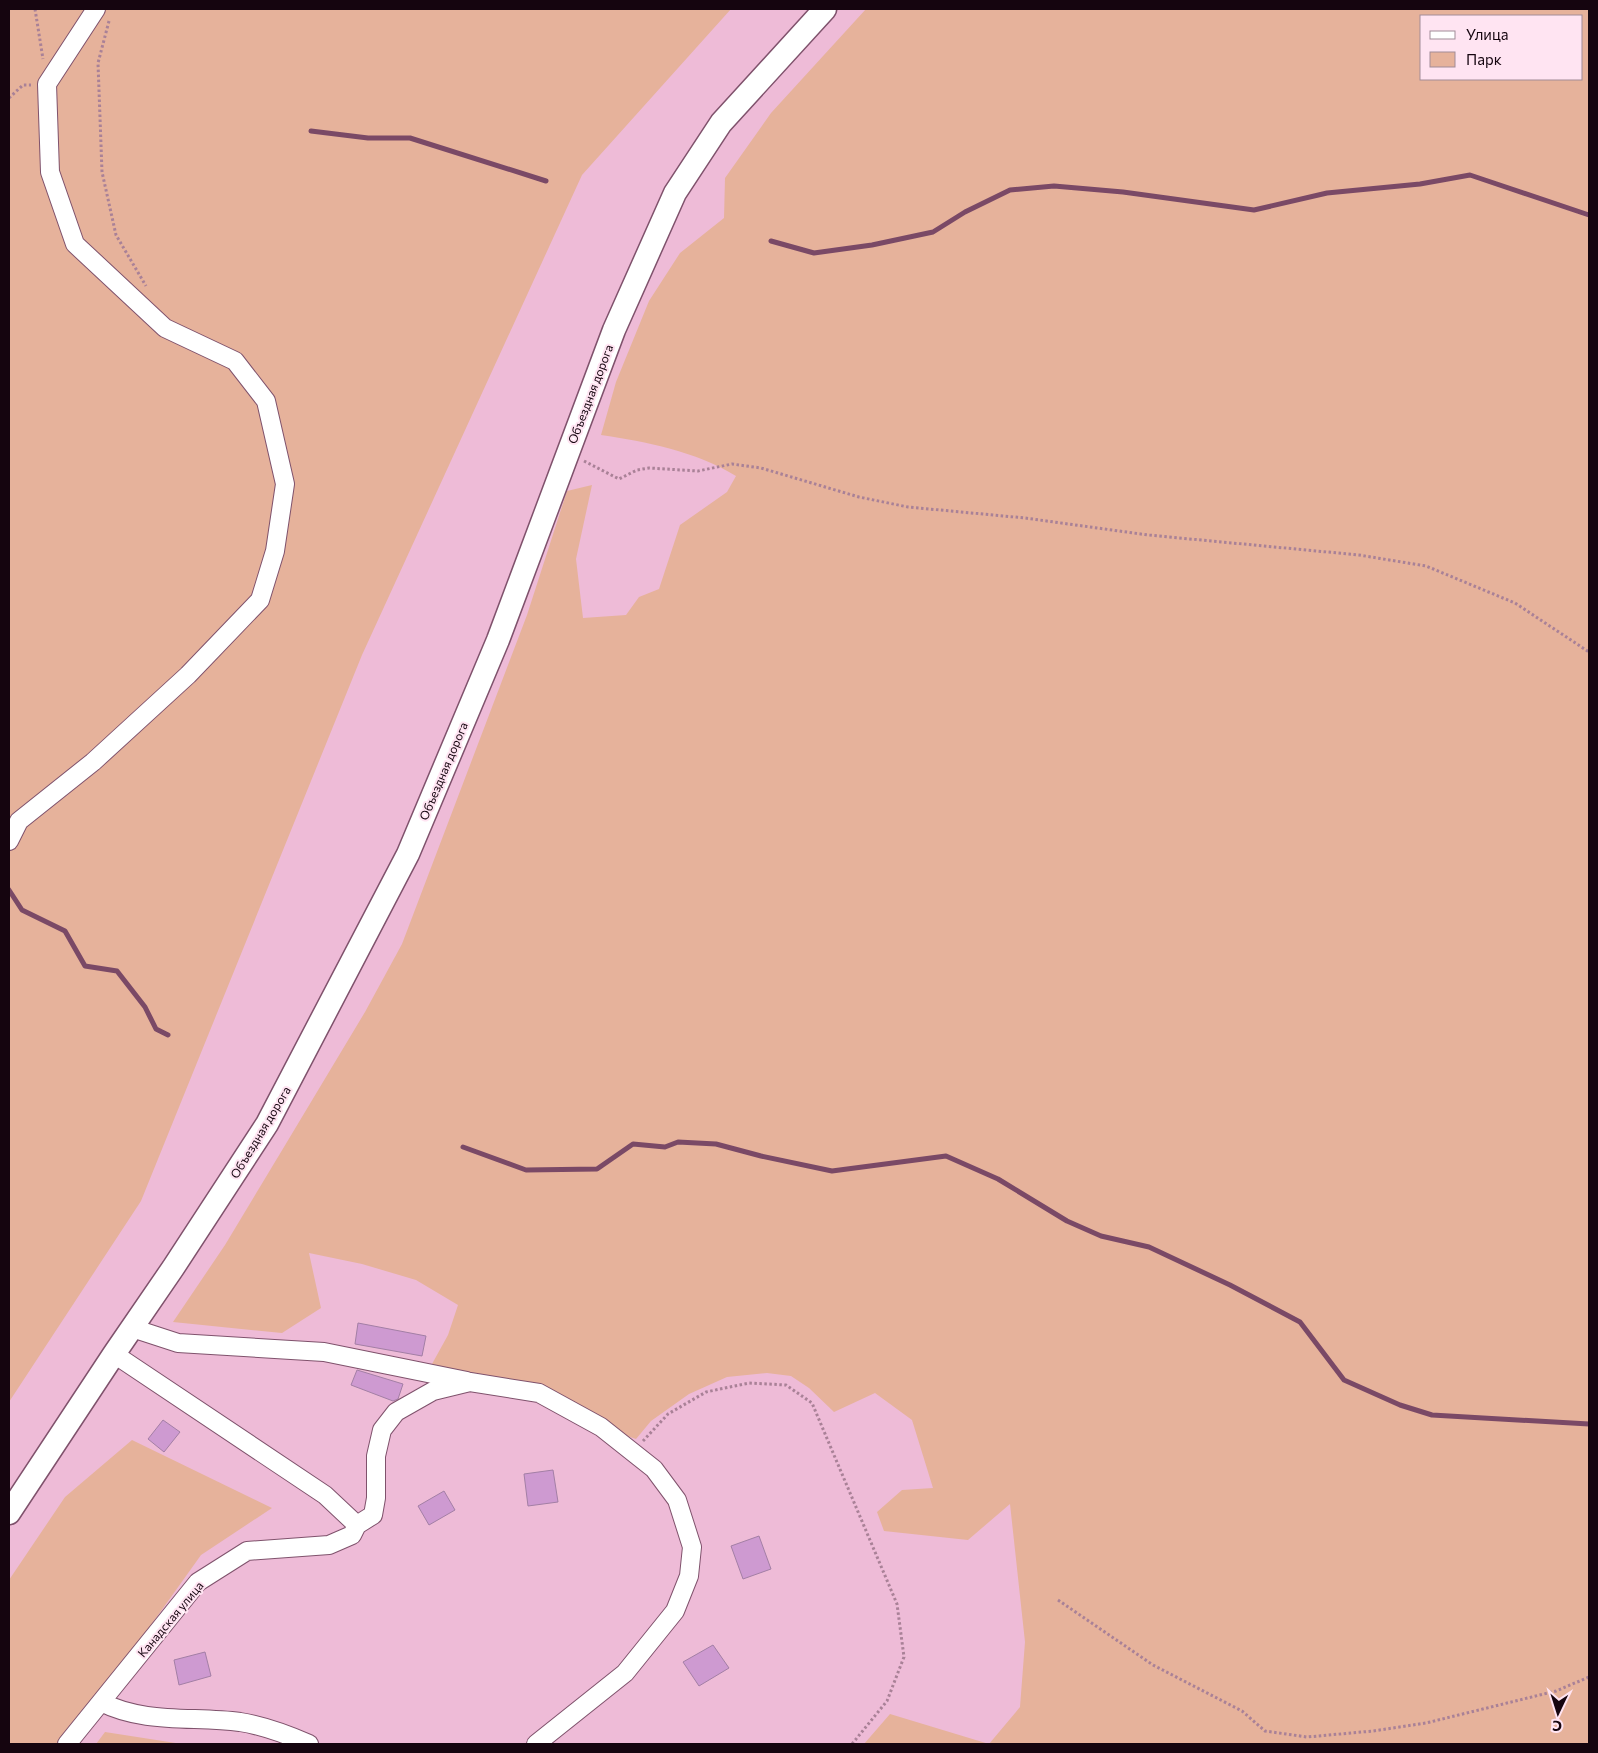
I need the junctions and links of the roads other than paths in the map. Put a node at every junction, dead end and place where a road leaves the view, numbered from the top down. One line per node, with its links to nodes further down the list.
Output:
1 (825, 9): 4 (main road, Объездная дорога)
2 (104, 10): 3 (street)
3 (9, 840)
4 (132, 1328): 5 (main road, Объездная дорога); 6 (street)
5 (114, 1354): 7 (main road, Объездная дорога); 8 (street)
6 (470, 1382): 8 (street, Канадская улица); 12 (street, Канадская улица)
7 (9, 1512)
8 (357, 1525): 9 (street, Канадская улица)
9 (101, 1702): 10 (street, Канадская улица); 11 (street)
10 (67, 1744)
11 (309, 1744)
12 (536, 1744)

